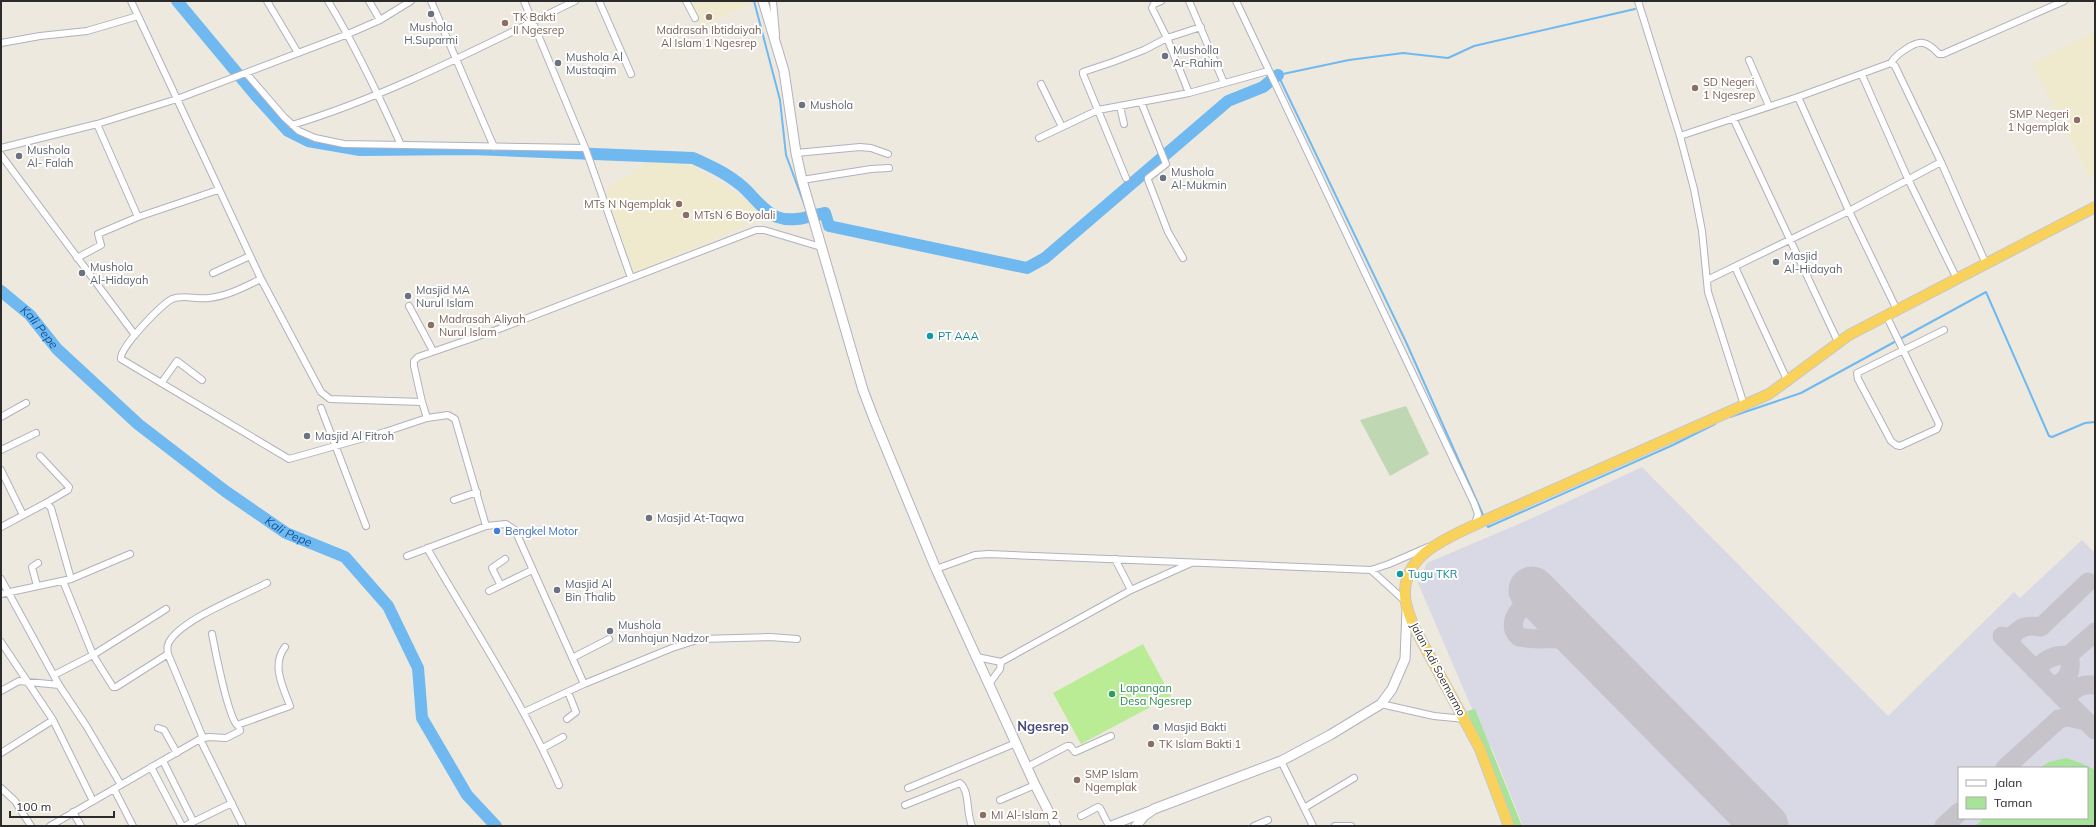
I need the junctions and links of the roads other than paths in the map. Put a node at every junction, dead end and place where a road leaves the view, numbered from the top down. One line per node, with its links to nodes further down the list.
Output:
1 (131, 1): 19 (street)
2 (267, 1): 28 (street)
3 (328, 1): 24 (street)
4 (369, 1): 21 (street)
5 (411, 1): 21 (street)
6 (431, 1): 29 (street)
7 (524, 1): 22 (street)
8 (575, 1): 22 (street)
9 (599, 1): 34 (street)
10 (686, 1): 20 (street)
11 (781, 1): 18 (street)
12 (1161, 1): 25 (street)
13 (1190, 1): 23 (street)
14 (1236, 1): 32 (street)
15 (1638, 1): 51 (street)
16 (2064, 1): 31 (street)
17 (763, 2): 27 (main road)
18 (773, 2): 27 (street)
19 (138, 16): 26 (street); 41 (street)
20 (695, 18)
21 (380, 20): 24 (street)
22 (533, 21): 29 (street); 56 (street)
23 (1201, 27): 25 (street); 36 (street)
24 (348, 34): 28 (street); 39 (street)
25 (1167, 38): 38 (street); 45 (street)
26 (1, 43)
27 (777, 43): 57 (main road)
28 (298, 53): 33 (street)
29 (456, 60): 39 (street); 54 (street)
30 (1749, 60): 44 (street)
31 (1891, 63): 35 (street); 60 (street)
32 (1268, 71): 36 (street); 107 (street)
33 (243, 74): 41 (street); 49 (street)
34 (631, 74)
35 (1862, 75): 40 (street); 63 (street)
36 (1224, 83): 38 (street)
37 (1041, 84): 50 (street)
38 (1188, 93): 42 (street)
39 (379, 95): 49 (street); 53 (street)
40 (1798, 97): 44 (street); 67 (street)
41 (177, 99): 47 (street); 65 (street)
42 (1141, 102): 43 (street); 73 (street)
43 (1120, 106): 45 (street); 48 (street)
44 (1769, 106): 46 (street)
45 (1098, 110): 50 (street); 62 (street)
46 (1733, 118): 51 (street); 69 (street)
47 (97, 124): 55 (street); 68 (street)
48 (1124, 124)
49 (292, 125): 53 (street)
50 (1062, 127): 52 (street)
51 (1680, 136): 80 (street)
52 (1039, 138)
53 (401, 145): 54 (street)
54 (494, 147): 56 (street)
55 (1, 148)
56 (586, 149): 77 (street)
57 (796, 153): 58 (street); 64 (main road)
58 (888, 154)
59 (1, 155): 72 (street)
60 (1941, 162): 63 (street); 74 (street)
61 (889, 168): 64 (street)
62 (1126, 178)
63 (1908, 179): 67 (street); 79 (street)
64 (802, 180): 70 (main road)
65 (218, 190): 68 (street); 71 (street)
66 (2095, 207): 74 (highway, Jalan Adi Soemarmo)
67 (1849, 211): 69 (street); 82 (street)
68 (138, 217): 72 (street)
69 (1789, 240): 75 (street); 86 (street)
70 (821, 247): 77 (street); 119 (main road)
71 (250, 256): 76 (street); 78 (street)
72 (77, 258): 85 (street)
73 (1183, 258)
74 (1986, 264): 79 (highway, Jalan Adi Soemarmo)
75 (1735, 267): 80 (street); 91 (street)
76 (213, 273)
77 (631, 278): 88 (street)
78 (261, 279): 85 (street); 92 (street)
79 (1957, 279): 82 (highway, Jalan Adi Soemarmo)
80 (1707, 280): 94 (street)
81 (408, 306): 88 (street)
82 (1897, 310): 83 (highway, Jalan Adi Soemarmo)
83 (1886, 316): 86 (highway, Jalan Adi Soemarmo); 87 (street)
84 (1944, 330): 87 (street)
85 (135, 335): 90 (street)
86 (1838, 342): 91 (highway, Jalan Adi Soemarmo)
87 (1903, 348): 87 (street)
88 (433, 351): 92 (street)
89 (202, 380): 90 (street)
90 (162, 382): 99 (street)
91 (1788, 382): 94 (highway, Jalan Adi Soemarmo)
92 (422, 402): 97 (street)
93 (26, 404): 96 (street)
94 (1744, 405): 107 (highway, Jalan Adi Soemarmo)
95 (321, 408): 99 (street)
96 (1, 417)
97 (427, 418): 99 (street); 103 (street)
98 (36, 433): 100 (street)
99 (336, 446): 108 (street)
100 (1, 450)
101 (40, 456): 105 (street)
102 (1, 470): 106 (street)
103 (477, 492): 104 (street); 109 (street)
104 (454, 500)
105 (46, 503): 106 (street); 123 (street)
106 (23, 515): 110 (street)
107 (1483, 521): 111 (highway, Jalan Adi Soemarmo)
108 (366, 526)
109 (486, 526): 112 (street); 120 (street)
110 (1, 527)
111 (1437, 543): 121 (street); 132 (highway, Jalan Adi Soemarmo)
112 (426, 548): 114 (street); 151 (street)
113 (130, 554): 123 (street)
114 (408, 556)
115 (505, 559): 126 (street)
116 (1115, 560): 117 (street); 119 (street); 129 (street)
117 (1194, 562): 121 (street); 129 (street)
118 (38, 563): 127 (street)
119 (936, 569): 141 (main road)
120 (532, 570): 126 (street); 142 (street)
121 (1371, 570): 132 (street)
122 (1, 579): 130 (street)
123 (71, 579): 124 (street)
124 (63, 581): 127 (street); 140 (street)
125 (267, 583): 139 (street)
126 (500, 584): 128 (street)
127 (37, 586): 130 (street)
128 (489, 590)
129 (1131, 590): 143 (street)
130 (8, 592): 131 (street); 145 (street)
131 (1, 594)
132 (1407, 606): 150 (main road); 153 (highway, Jalan Adi Soemarmo)
133 (166, 609): 140 (street)
134 (212, 634): 155 (street)
135 (610, 639): 142 (street)
136 (797, 639): 146 (street)
137 (1, 642): 144 (street)
138 (285, 647): 155 (street)
139 (168, 654): 140 (street); 157 (street)
140 (93, 655): 145 (street)
141 (977, 657): 143 (street); 147 (main road)
142 (572, 658): 146 (street)
143 (1001, 662): 147 (street)
144 (26, 678): 145 (street); 148 (street); 154 (street)
145 (56, 680): 169 (street)
146 (584, 684): 149 (street)
147 (989, 684): 160 (main road)
148 (1, 690)
149 (568, 692): 151 (street); 152 (street)
150 (1381, 704): 153 (street); 164 (main road)
151 (524, 712): 161 (street)
152 (567, 719)
153 (1464, 719): 199 (highway, Jalan Adi Soemarmo)
154 (53, 720): 162 (street); 176 (street)
155 (239, 725): 157 (street)
156 (158, 728): 163 (street)
157 (201, 735): 163 (street); 177 (street)
158 (1111, 736): 167 (street)
159 (563, 737): 161 (street)
160 (1016, 743): 167 (main road); 173 (street)
161 (543, 748): 170 (street)
162 (1, 753)
163 (177, 753): 165 (street)
164 (1281, 760): 179 (street); 180 (main road)
165 (163, 761): 166 (street); 184 (street)
166 (152, 767): 169 (street); 189 (street)
167 (1027, 767): 171 (main road)
168 (1354, 778): 179 (street)
169 (121, 785): 174 (street)
170 (559, 785)
171 (1035, 785): 175 (street); 192 (main road)
172 (1, 788): 185 (street)
173 (908, 788)
174 (114, 789): 176 (street); 188 (street)
175 (1000, 800)
176 (92, 801): 181 (street)
177 (232, 803): 184 (street); 190 (street)
178 (905, 804): 191 (street)
179 (1304, 808): 196 (street)
180 (1154, 809): 193 (street); 194 (main road)
181 (73, 812): 186 (street); 187 (street)
182 (1081, 816): 193 (street)
183 (1268, 820): 195 (street)
184 (193, 822): 189 (street)
185 (31, 826)
186 (50, 826)
187 (81, 826)
188 (133, 826)
189 (183, 826)
190 (243, 826)
191 (972, 826)
192 (1056, 826)
193 (1110, 826)
194 (1136, 826)
195 (1254, 826)
196 (1313, 826)
197 (1335, 826): 198 (street)
198 (1351, 826)
199 (1509, 826)

